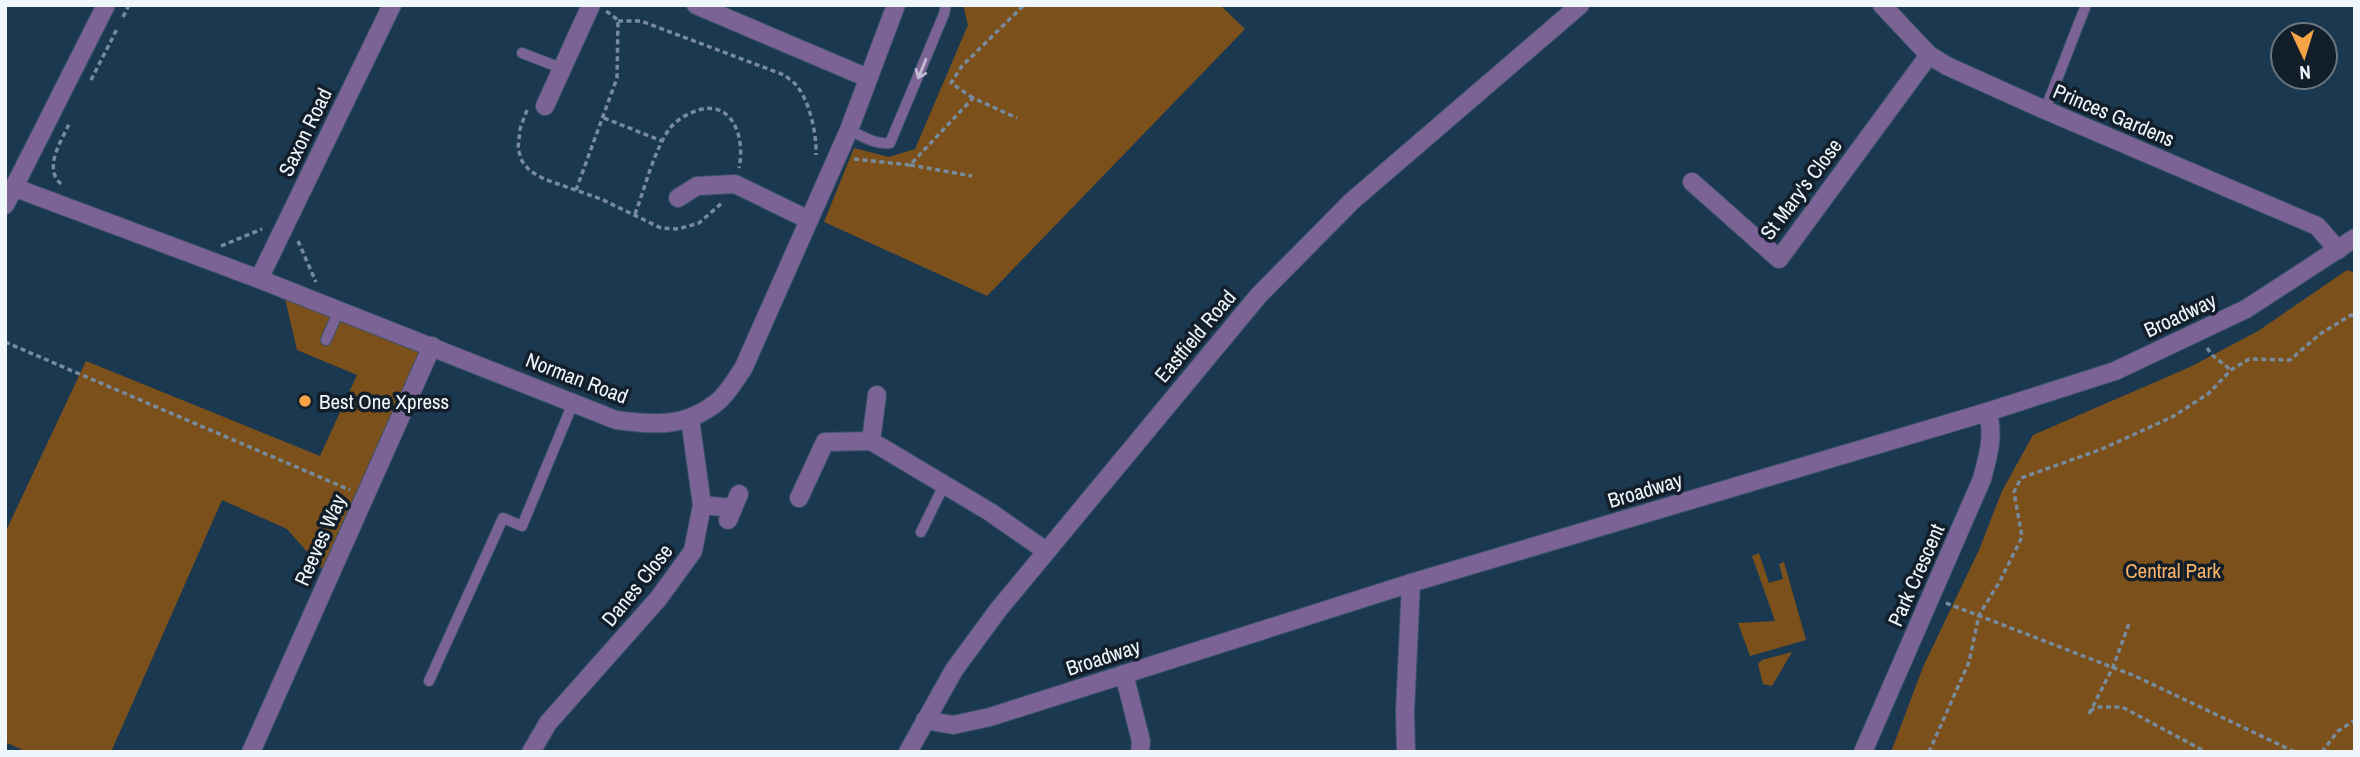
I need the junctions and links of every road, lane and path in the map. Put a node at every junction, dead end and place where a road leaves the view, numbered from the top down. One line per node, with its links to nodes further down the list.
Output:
1 (106, 5): 33 (street)
2 (129, 5): 18 (path)
3 (391, 5): 45 (street, Saxon Road)
4 (591, 5): 16 (street)
5 (599, 5): 13 (path)
6 (696, 5): 17 (street)
7 (896, 5): 17 (street, Norman Road)
8 (946, 5): 25 (lane, one-way to 25)
9 (1024, 5): 19 (path)
10 (1580, 5): 65 (street, Eastfield Road)
11 (1882, 5): 15 (street, Princes Gardens)
12 (2086, 5): 21 (lane)
13 (618, 21): 22 (path); 28 (path)
14 (522, 53): 16 (lane)
15 (1929, 55): 21 (street, Princes Gardens); 31 (street, St Mary's Close)
16 (561, 68): 20 (street)
17 (868, 78): 25 (street, Norman Road)
18 (88, 86)
19 (973, 98): 23 (path); 29 (path)
20 (545, 106): 35 (path)
21 (2045, 110): 44 (street, Princes Gardens)
22 (604, 118): 26 (path); 35 (path)
23 (1017, 118)
24 (69, 123): 34 (path)
25 (849, 130): 27 (street, Norman Road)
26 (662, 141): 32 (path); 38 (path)
27 (838, 155): 29 (path); 39 (street, Norman Road)
28 (816, 163)
29 (910, 165): 30 (path)
30 (972, 176)
31 (1692, 182)
32 (735, 184): 36 (street); 38 (path); 39 (street)
33 (13, 187): 37 (street); 45 (street, Norman Road)
34 (66, 187)
35 (576, 190): 38 (path)
36 (678, 198)
37 (5, 205)
38 (635, 214)
39 (809, 220): 57 (street, Norman Road)
40 (268, 227): 43 (path)
41 (2355, 238): 44 (street, Broadway)
42 (293, 244): 46 (path)
43 (219, 247)
44 (2338, 250): 49 (street, Broadway)
45 (259, 279): 47 (street, Norman Road)
46 (307, 284)
47 (340, 310): 50 (lane); 52 (street, Norman Road)
48 (2355, 316): 53 (path)
49 (2196, 333): 53 (path); 56 (street, Broadway)
50 (326, 340)
51 (5, 342): 60 (path)
52 (432, 346): 55 (street, Norman Road); 60 (street, Reeves Way)
53 (2231, 370): 68 (path)
54 (877, 395): 58 (street)
55 (573, 403): 57 (street, Norman Road); 72 (lane)
56 (1987, 412): 66 (street, Broadway); 80 (street, Park Crescent)
57 (690, 419): 62 (street, Danes Close)
58 (871, 441): 59 (street); 61 (street)
59 (944, 485): 64 (lane); 65 (street)
60 (365, 496): 75 (street, Reeves Way)
61 (799, 498)
62 (702, 505): 63 (street); 76 (street, Danes Close)
63 (733, 508)
64 (921, 531)
65 (1046, 551): 73 (street, Eastfield Road)
66 (1411, 583): 71 (street, Broadway); 79 (street)
67 (1954, 606): 68 (path)
68 (1979, 615): 70 (path); 81 (path)
69 (2130, 621): 70 (path)
70 (2113, 667): 82 (path); 83 (path)
71 (1124, 674): 73 (street, Broadway); 78 (street)
72 (429, 681)
73 (925, 720): 77 (street, Eastfield Road)
74 (2355, 720): 84 (path)
75 (251, 752)
76 (531, 752)
77 (908, 752)
78 (1140, 752)
79 (1406, 752)
80 (1863, 752)
81 (1928, 752)
82 (2206, 752)
83 (2295, 752)
84 (2322, 752)

